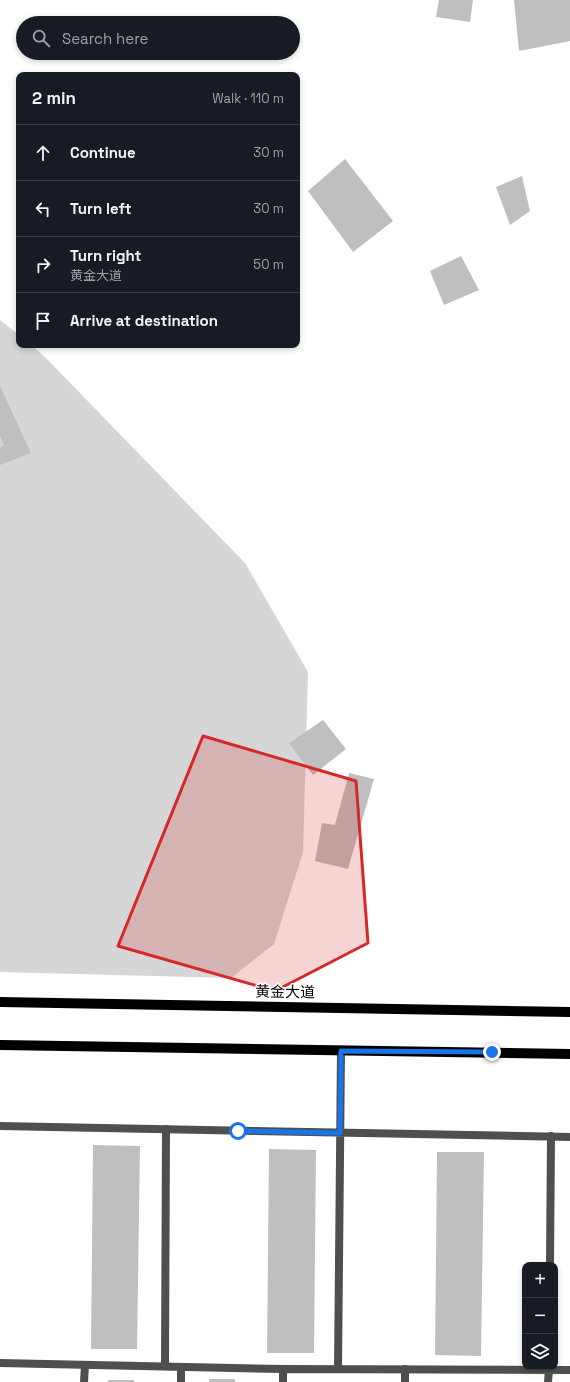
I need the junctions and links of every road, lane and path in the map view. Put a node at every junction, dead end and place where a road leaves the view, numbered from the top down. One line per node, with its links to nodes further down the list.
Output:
1 (0, 1002): 2 (main road, 黄金大道)
2 (570, 1012)
3 (0, 1045): 4 (main road)
4 (341, 1051): 5 (main road); 8 (street)
5 (570, 1054)
6 (0, 1126): 7 (street)
7 (166, 1129): 8 (street); 14 (street)
8 (340, 1133): 9 (street); 17 (street)
9 (551, 1136): 10 (street); 11 (street)
10 (570, 1137)
11 (550, 1262)
12 (0, 1363): 13 (street)
13 (85, 1365): 14 (street); 23 (street)
14 (165, 1366): 15 (street)
15 (181, 1367): 16 (street); 24 (street)
16 (283, 1369): 17 (street); 25 (street)
17 (338, 1369): 18 (street)
18 (405, 1369): 19 (street); 26 (street)
19 (522, 1369)
20 (558, 1369): 22 (street)
21 (549, 1370): 27 (street)
22 (570, 1370)
23 (84, 1382)
24 (181, 1382)
25 (283, 1382)
26 (405, 1382)
27 (548, 1382)

